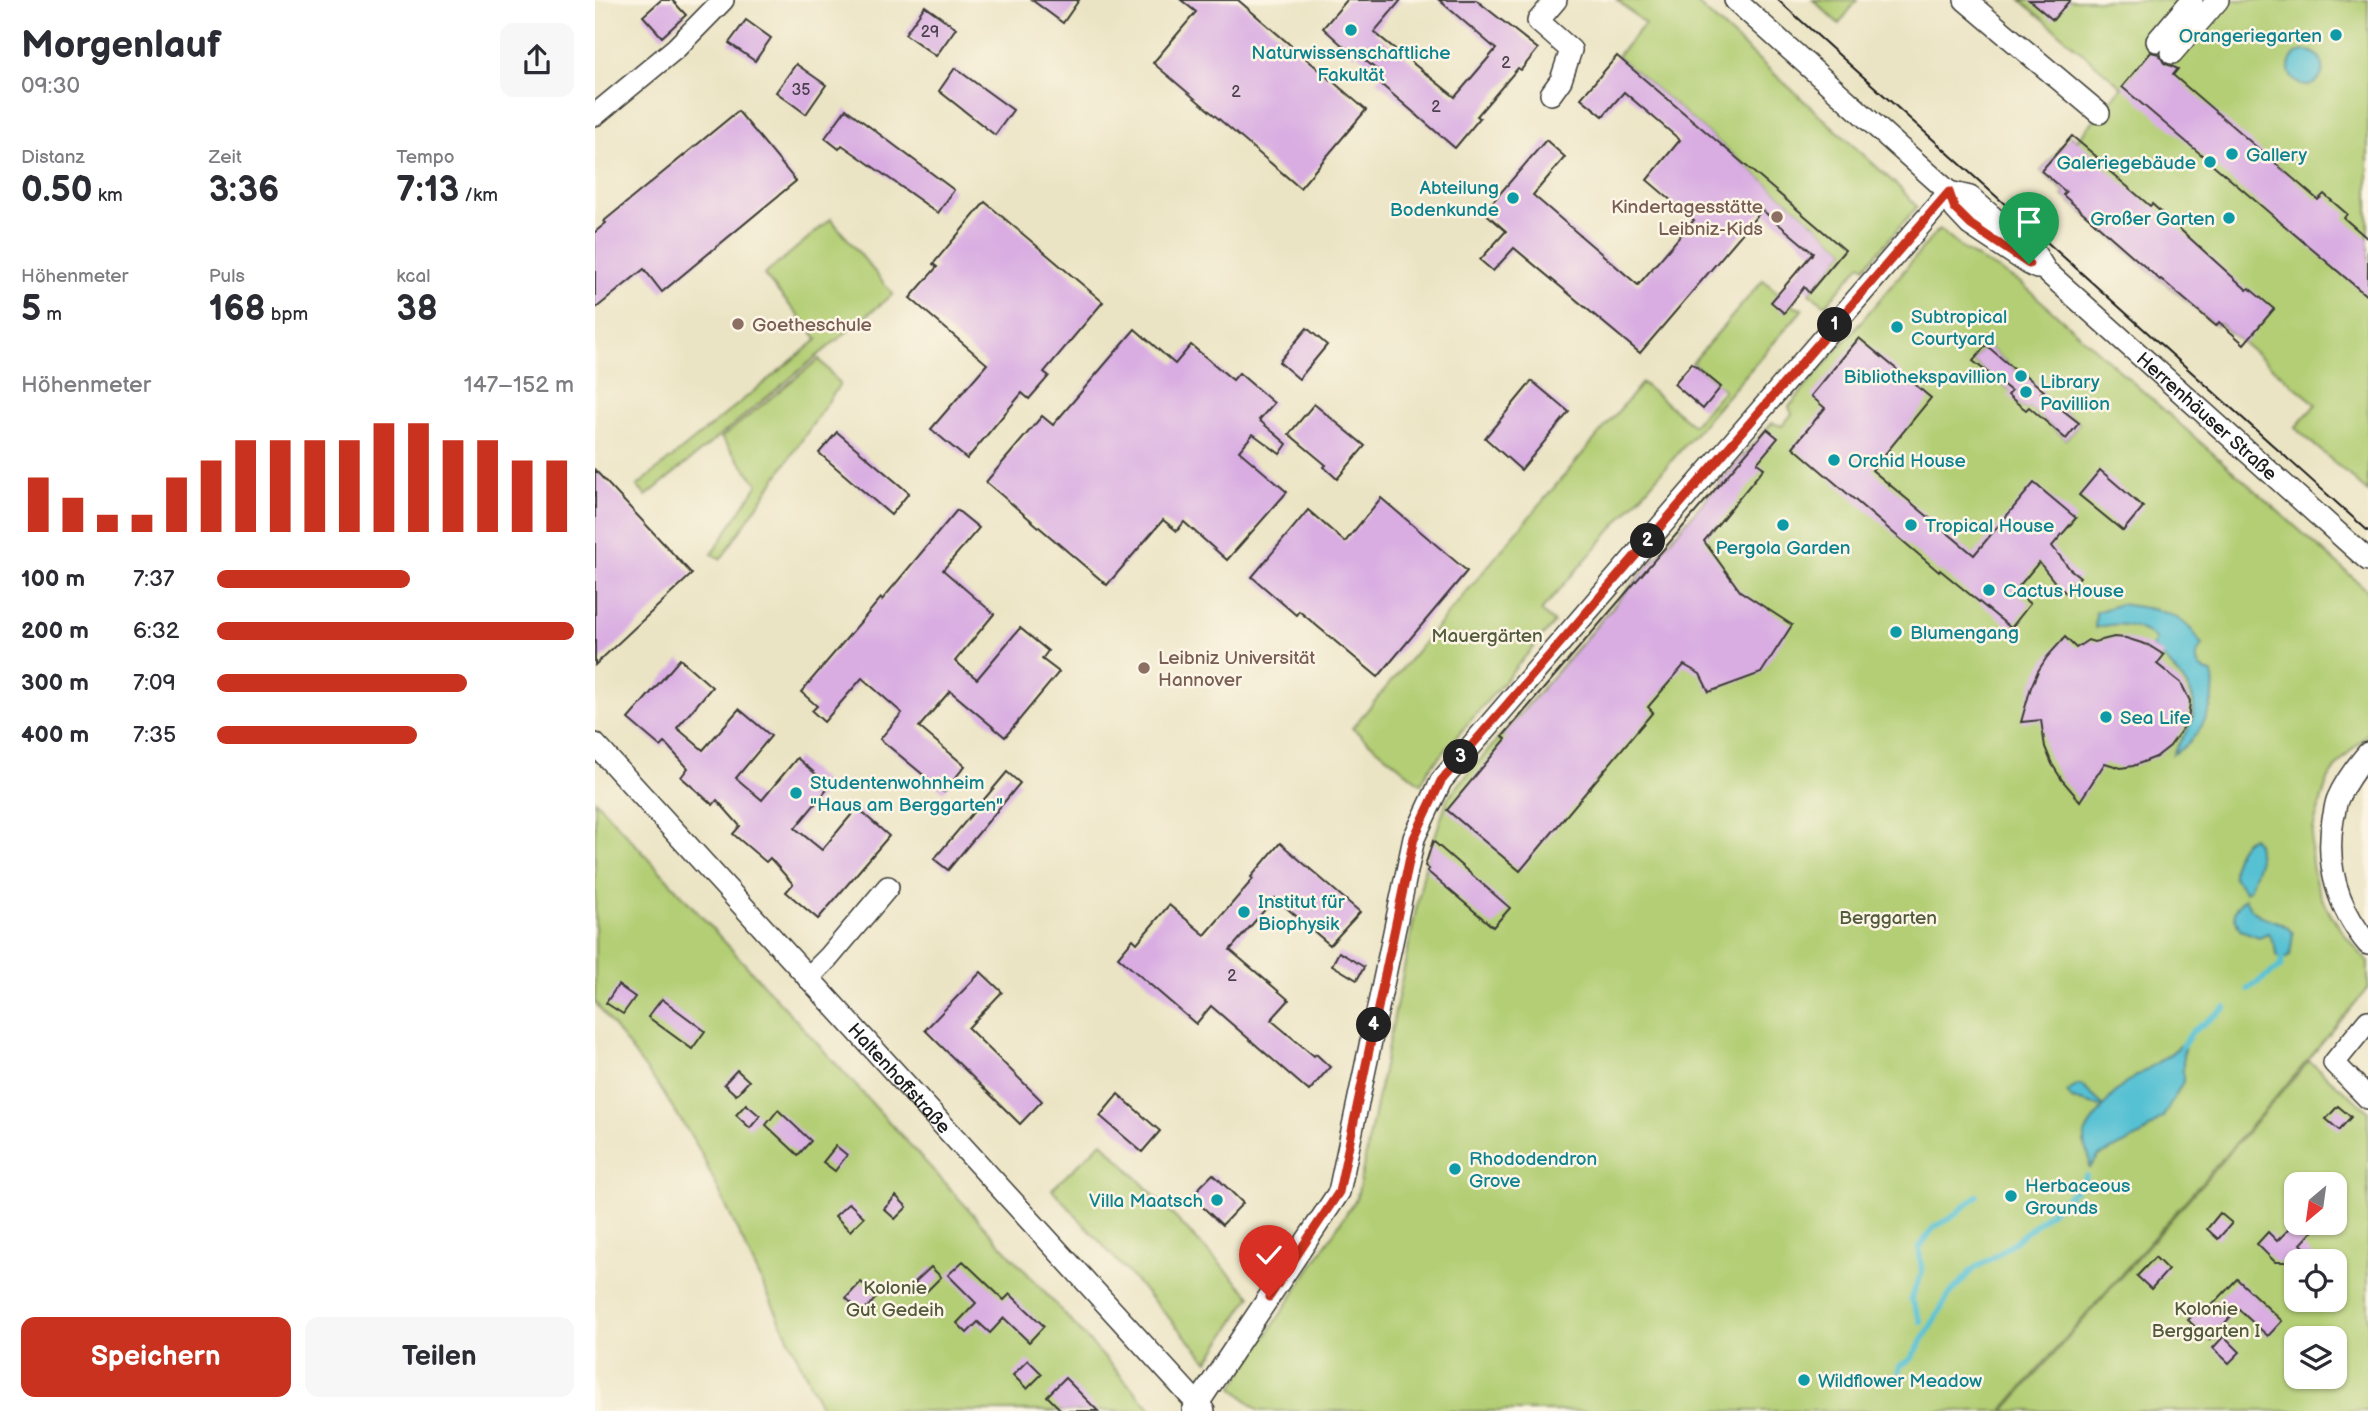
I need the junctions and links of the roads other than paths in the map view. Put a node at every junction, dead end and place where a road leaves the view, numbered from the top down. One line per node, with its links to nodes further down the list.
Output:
1 (723, 0): 9 (street)
2 (1556, 0): 7 (street)
3 (1735, 0): 10 (street, Herrenhäuser Straße)
4 (1965, 0): 8 (street)
5 (2192, 0): 6 (street)
6 (2218, 0)
7 (1551, 94)
8 (2099, 113)
9 (595, 115)
10 (1949, 192): 11 (street, Herrenhäuser Straße); 19 (street)
11 (2368, 561)
12 (595, 744): 16 (street, Haltenhoffstraße)
13 (2368, 753): 15 (street)
14 (888, 887): 16 (street)
15 (2368, 944)
16 (808, 978): 19 (street, Haltenhoffstraße)
17 (2368, 1021): 18 (street)
18 (2368, 1098)
19 (1198, 1409)

